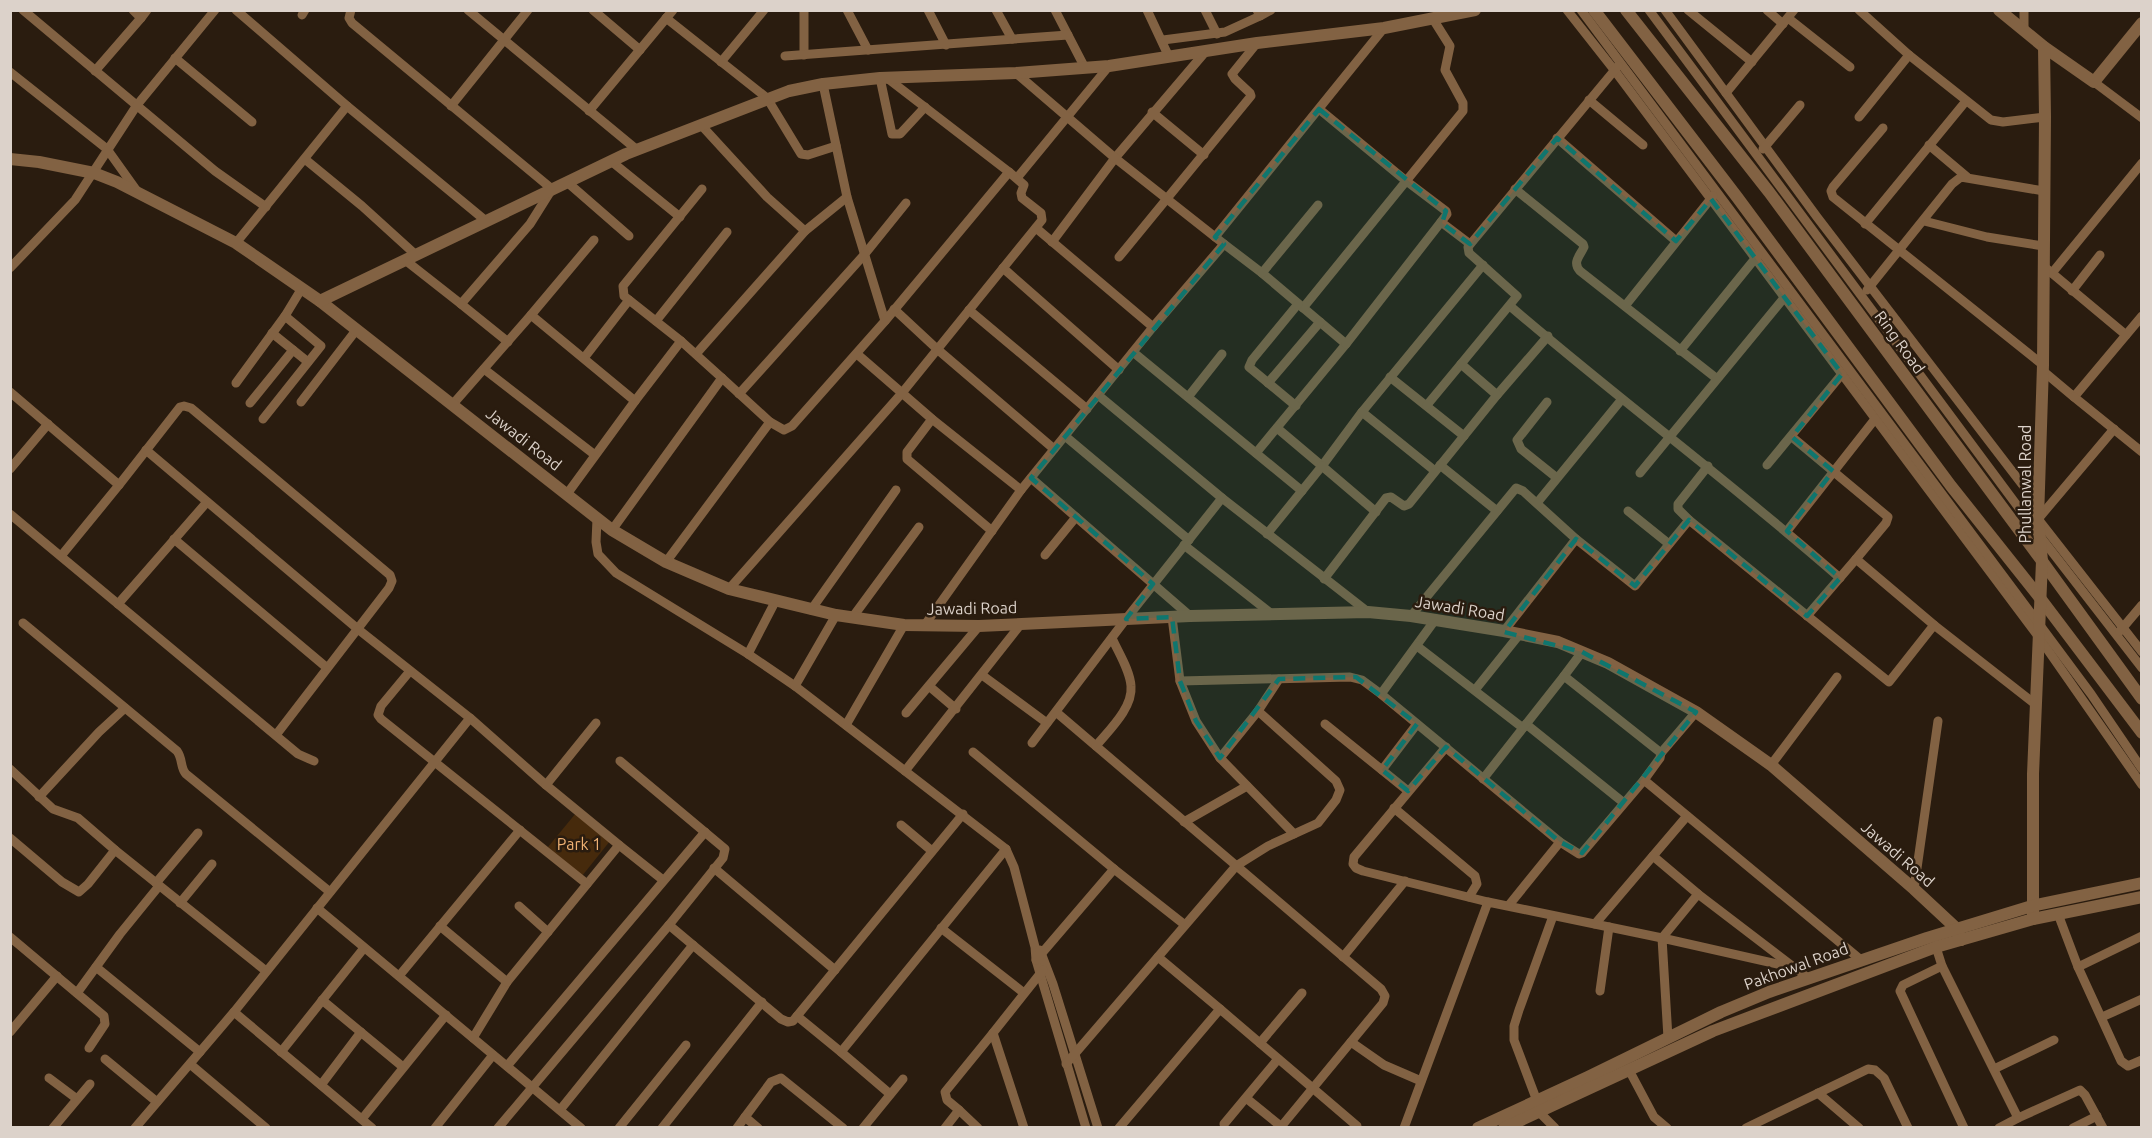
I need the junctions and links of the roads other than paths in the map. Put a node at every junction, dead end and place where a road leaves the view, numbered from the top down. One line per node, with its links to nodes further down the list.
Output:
1 (24, 10): 60 (street)
2 (133, 10): 30 (street)
3 (215, 10): 53 (street)
4 (236, 10): 73 (street)
5 (351, 10): 74 (street)
6 (468, 10): 41 (street)
7 (528, 10): 41 (street)
8 (593, 10): 46 (street)
9 (764, 10): 56 (street)
10 (804, 10): 50 (street)
11 (847, 10): 47 (street)
12 (928, 10): 44 (street)
13 (996, 10): 40 (street)
14 (1055, 10): 39 (street)
15 (1147, 10): 42 (street)
16 (1205, 10): 38 (street)
17 (1271, 10): 32 (street)
18 (1475, 10): 34 (street)
19 (1567, 10): 61 (street)
20 (1581, 10): 54 (street)
21 (1594, 10): 270 (street)
22 (1626, 10): 264 (street, Ring Road)
23 (1649, 10): 94 (street)
24 (1665, 10): 67 (street)
25 (1688, 10): 55 (street)
26 (1767, 10): 33 (street)
27 (1859, 10): 49 (street)
28 (1999, 10): 37 (street)
29 (2024, 10): 37 (street)
30 (144, 14): 60 (street)
31 (670, 14): 46 (street); 56 (street)
32 (1258, 14): 38 (street)
33 (1788, 18): 55 (street); 59 (street)
34 (1433, 19): 36 (street); 103 (street)
35 (2142, 23): 65 (street)
36 (1384, 28): 43 (street); 76 (street)
37 (2024, 31): 45 (street)
38 (1217, 34): 42 (street)
39 (1068, 36): 40 (street); 57 (street)
40 (1012, 39): 44 (street)
41 (504, 40): 74 (street); 77 (street)
42 (1163, 40): 52 (street)
43 (1257, 43): 48 (street); 93 (street)
44 (946, 45): 47 (street)
45 (2044, 47): 65 (street); 81 (street, Phullanwal Road)
46 (640, 50): 77 (street)
47 (868, 50): 50 (street)
48 (1206, 51): 52 (street); 78 (street)
49 (1909, 54): 70 (street); 80 (street)
50 (804, 55): 51 (street)
51 (785, 56)
52 (1170, 57): 58 (street)
53 (175, 58): 71 (street); 83 (street)
54 (1621, 62): 61 (street); 110 (street)
55 (1752, 62): 67 (street)
56 (722, 63): 68 (street)
57 (1084, 66): 58 (street); 63 (street)
58 (1109, 66): 79 (street)
59 (1850, 67)
60 (95, 71): 71 (street)
61 (1615, 71): 69 (street); 110 (street)
62 (10, 72): 91 (street)
63 (1016, 73): 64 (street); 79 (street)
64 (883, 78): 66 (street); 75 (street); 75 (street)
65 (2094, 82): 82 (street)
66 (823, 84): 68 (street); 88 (street)
67 (1726, 93): 90 (street)
68 (767, 98): 84 (street); 88 (street)
69 (1589, 100): 86 (street); 89 (street)
70 (1966, 101): 81 (street); 87 (street)
71 (137, 105): 91 (street); 115 (street)
72 (1800, 105): 90 (street)
73 (347, 106): 97 (street); 119 (street)
74 (451, 106): 105 (street)
75 (925, 107): 101 (street)
76 (1319, 109): 103 (street); 127 (street)
77 (589, 111): 92 (street)
78 (1152, 112): 93 (street); 95 (street)
79 (1068, 116): 95 (street); 101 (street)
80 (1858, 117)
81 (2045, 117): 109 (street, Phullanwal Road)
82 (2142, 118)
83 (252, 122)
84 (702, 126): 92 (street); 124 (street)
85 (1883, 128): 121 (street)
86 (1557, 138): 107 (street); 130 (street)
87 (1929, 145): 102 (street); 121 (street)
88 (836, 146): 111 (street)
89 (1643, 146)
90 (1765, 146): 94 (street); 117 (street)
91 (107, 149): 100 (street); 108 (street)
92 (636, 149): 98 (street)
93 (1204, 155): 112 (street)
94 (1757, 156): 122 (street)
95 (1116, 158): 112 (street); 129 (street)
96 (10, 159): 100 (street, Jawadi Road)
97 (306, 160): 115 (street); 140 (street)
98 (611, 161): 104 (street); 116 (street)
99 (2142, 163): 144 (street)
100 (94, 173): 108 (street, Jawadi Road); 142 (street)
101 (1013, 175): 123 (street); 157 (street)
102 (1967, 177): 109 (street); 118 (street)
103 (1405, 180): 120 (street); 154 (street)
104 (567, 182): 105 (street); 126 (street)
105 (552, 189): 119 (street); 153 (street)
106 (702, 189): 116 (street)
107 (1515, 189): 133 (street); 156 (street)
108 (138, 191): 131 (street, Jawadi Road)
109 (2044, 191): 134 (street, Phullanwal Road)
110 (1714, 195): 130 (street); 137 (street)
111 (847, 197): 124 (street); 136 (street)
112 (1168, 199): 127 (street); 139 (street)
113 (906, 203): 136 (street)
114 (1318, 205): 145 (street)
115 (266, 207): 131 (street)
116 (680, 217): 151 (street)
117 (1817, 217): 122 (street); 146 (street)
118 (1924, 220): 134 (street); 135 (street)
119 (486, 221): 140 (street)
120 (1441, 222): 133 (street); 172 (street)
121 (1865, 224): 135 (street)
122 (1810, 226): 150 (street)
123 (1036, 228): 129 (street); 143 (street)
124 (805, 231): 177 (street)
125 (727, 232): 162 (street)
126 (630, 236)
127 (1215, 237): 132 (street)
128 (594, 240): 159 (street)
129 (1052, 242): 165 (street)
130 (1676, 242): 156 (street)
131 (236, 243): 147 (street, Jawadi Road)
132 (1224, 244): 145 (street); 165 (street)
133 (1470, 244): 141 (street)
134 (2043, 246): 144 (street, Phullanwal Road)
135 (1899, 252): 146 (street); 183 (street)
136 (864, 255): 163 (street); 194 (street)
137 (1758, 255): 149 (street); 175 (street)
138 (2100, 255): 148 (street)
139 (1119, 256)
140 (410, 257): 152 (street); 153 (street)
141 (1483, 265): 155 (street); 187 (street)
142 (10, 268)
143 (1003, 268): 158 (street); 185 (street)
144 (2047, 269): 148 (street); 183 (street, Phullanwal Road)
145 (1262, 273): 154 (street)
146 (1870, 286): 150 (street); 242 (street)
147 (302, 288): 152 (street, Jawadi Road); 160 (street)
148 (2072, 291): 168 (street)
149 (1787, 294): 186 (street); 189 (street); 292 (street)
150 (1862, 296): 256 (street)
151 (629, 300): 162 (street); 180 (street)
152 (320, 301): 166 (street, Jawadi Road)
153 (461, 304): 171 (street)
154 (1300, 306): 164 (street); 191 (street)
155 (1510, 306): 169 (street); 182 (street)
156 (1625, 306): 175 (street)
157 (894, 309): 163 (street); 173 (street)
158 (969, 310): 173 (street); 207 (street)
159 (531, 315): 171 (street); 180 (street)
160 (285, 316): 167 (street); 181 (street)
161 (2142, 316): 168 (street)
162 (656, 321): 170 (street)
163 (885, 321): 178 (street)
164 (1320, 322): 172 (street); 191 (street)
165 (1153, 327): 176 (street)
166 (357, 330): 201 (street); 204 (street, Jawadi Road)
167 (272, 333): 174 (street); 190 (street)
168 (2126, 335): 198 (street)
169 (1548, 336): 196 (street); 199 (street)
170 (681, 341): 177 (street); 200 (street)
171 (508, 342): 184 (street)
172 (1346, 344): 206 (street)
173 (937, 349): 193 (street); 220 (street)
174 (293, 350): 181 (street); 203 (street)
175 (1680, 351): 189 (street)
176 (1133, 352): 185 (street); 197 (street)
177 (696, 354): 188 (street)
178 (857, 354): 193 (street); 212 (street)
179 (1222, 354): 197 (street)
180 (584, 358): 200 (street)
181 (308, 362): 209 (street)
182 (1461, 364): 196 (street); 205 (street)
183 (2043, 368): 198 (street); 242 (street, Phullanwal Road)
184 (484, 369): 204 (street); 224 (street)
185 (1119, 370): 195 (street)
186 (1842, 374): 211 (street); 219 (street)
187 (1390, 377): 205 (street); 208 (street)
188 (722, 378): 194 (street); 252 (street)
189 (1716, 378): 218 (street)
190 (236, 383)
191 (1268, 383): 206 (street)
192 (10, 392): 213 (street)
193 (902, 393): 210 (street); 269 (street)
194 (739, 394): 212 (street)
195 (1098, 395): 207 (street); 239 (street)
196 (1497, 395): 217 (street)
197 (1188, 397): 223 (street)
198 (2074, 397): 215 (street)
199 (1622, 399): 218 (street); 233 (street)
200 (635, 401): 224 (street)
201 (301, 402)
202 (1547, 402): 233 (street)
203 (250, 403)
204 (453, 404): 238 (street, Jawadi Road)
205 (1427, 405): 217 (street)
206 (1296, 406): 214 (street)
207 (1087, 409): 216 (street)
208 (1362, 412): 226 (street); 228 (street)
209 (263, 419)
210 (932, 419): 236 (street); 253 (street)
211 (1875, 419): 230 (street); 292 (street)
212 (770, 422): 265 (street)
213 (48, 424): 229 (street); 234 (street)
214 (1276, 428): 223 (street); 226 (street)
215 (2114, 429): 222 (street); 249 (street)
216 (1065, 436): 220 (street); 259 (street)
217 (1464, 436): 228 (street)
218 (1669, 437): 227 (street); 231 (street)
219 (1792, 437): 225 (street); 230 (street)
220 (1054, 449): 232 (street)
221 (146, 450): 234 (street); 240 (street); 291 (street)
222 (2142, 452)
223 (1256, 453): 237 (street)
224 (595, 455): 238 (street)
225 (1767, 465)
226 (1322, 466): 237 (street); 245 (street)
227 (1708, 466): 250 (street); 254 (street)
228 (1437, 468): 243 (street); 245 (street)
229 (10, 469)
230 (1833, 471): 254 (street); 263 (street)
231 (1640, 473)
232 (1031, 478): 236 (street); 247 (street)
233 (1557, 478): 241 (street)
234 (119, 485): 262 (street)
235 (896, 490): 274 (street)
236 (1021, 490): 253 (street)
237 (1302, 491): 255 (street)
238 (567, 494): 248 (street, Jawadi Road)
239 (1222, 498): 255 (street); 259 (street)
240 (207, 501): 257 (street); 291 (street)
241 (1537, 503): 243 (street); 258 (street)
242 (2038, 505): 249 (street, Phullanwal Road)
243 (1497, 511): 280 (street)
244 (1628, 511): 260 (street)
245 (1377, 512): 267 (street)
246 (10, 514): 262 (street)
247 (1076, 517): 261 (street); 268 (street)
248 (597, 519): 252 (street, Jawadi Road); 300 (street)
249 (2038, 519): 256 (street, Phullanwal Road); 294 (street)
250 (1689, 520): 260 (street); 281 (street)
251 (919, 527): 282 (street)
252 (612, 530): 265 (street, Jawadi Road)
253 (992, 531): 289 (street)
254 (1787, 531): 266 (street)
255 (1267, 534): 267 (street)
256 (2039, 535): 264 (street, Phullanwal Road); 294 (street)
257 (174, 539): 272 (street); 301 (street)
258 (1576, 539): 260 (street); 293 (street)
259 (1187, 543): 268 (street); 277 (street)
260 (1669, 544)
261 (1046, 555)
262 (61, 556): 272 (street)
263 (1856, 559): 266 (street); 288 (street)
264 (2042, 561): 270 (street, Phullanwal Road); 313 (street, Ring Road)
265 (666, 562): 269 (street, Jawadi Road)
266 (1840, 578): 281 (street)
267 (1324, 579): 275 (street)
268 (1154, 584): 279 (street); 283 (street)
269 (729, 589): 271 (street, Jawadi Road)
270 (2040, 598): 292 (street, Phullanwal Road); 329 (street)
271 (775, 602): 274 (street, Jawadi Road); 300 (street)
272 (118, 604): 330 (street)
273 (2142, 605): 294 (street)
274 (811, 610): 276 (street, Jawadi Road)
275 (1368, 612): 277 (street, Jawadi Road); 280 (street, Jawadi Road)
276 (836, 615): 282 (street, Jawadi Road); 309 (street)
277 (1273, 615): 279 (street, Jawadi Road)
278 (1172, 616): 279 (street, Jawadi Road); 283 (street, Jawadi Road); 308 (street)
279 (1190, 616)
280 (1411, 616): 284 (street, Jawadi Road)
281 (1807, 616): 288 (street)
282 (852, 618): 287 (street, Jawadi Road)
283 (1126, 619): 286 (street, Jawadi Road); 296 (street)
284 (1435, 620): 293 (street, Jawadi Road); 297 (street)
285 (23, 623): 315 (street)
286 (1021, 624): 290 (street, Jawadi Road); 304 (street)
287 (904, 625): 289 (street, Jawadi Road); 327 (street)
288 (1934, 625): 314 (street)
289 (924, 626): 290 (street, Jawadi Road)
290 (978, 626): 310 (street)
291 (358, 630): 301 (street); 303 (street)
292 (2039, 630): 314 (street, Phullanwal Road); 342 (street); 348 (street)
293 (1504, 631): 295 (street, Jawadi Road)
294 (2121, 631): 299 (street); 302 (street)
295 (1519, 635): 298 (street, Jawadi Road); 311 (street)
296 (1112, 638): 318 (street); 332 (street)
297 (1417, 646): 311 (street); 312 (street)
298 (1582, 652): 305 (street); 319 (street, Jawadi Road)
299 (2142, 652)
300 (748, 654): 309 (street)
301 (326, 667): 330 (street)
302 (2142, 668)
303 (410, 671): 321 (street); 338 (street)
304 (982, 675): 316 (street); 324 (street)
305 (1564, 676): 328 (street); 335 (street)
306 (1838, 677): 340 (street)
307 (1279, 679): 308 (street); 312 (street); 317 (street)
308 (1180, 681): 336 (street)
309 (795, 686): 327 (street)
310 (929, 686): 316 (street); 320 (street)
311 (1475, 690): 328 (street)
312 (1381, 694): 326 (street)
313 (2142, 699)
314 (2035, 704): 387 (street, Phullanwal Road)
315 (124, 708): 351 (street); 379 (street)
316 (956, 709): 344 (street)
317 (1258, 711): 336 (street); 361 (street)
318 (1056, 712): 324 (street); 332 (street)
319 (1696, 712): 335 (street); 340 (street, Jawadi Road)
320 (906, 713)
321 (470, 718): 338 (street); 347 (street)
322 (1938, 722): 378 (street)
323 (597, 723): 347 (street)
324 (1047, 723): 331 (street)
325 (1325, 724): 343 (street)
326 (1417, 724): 333 (street); 343 (street)
327 (846, 725): 344 (street)
328 (1524, 726): 345 (street); 352 (street)
329 (2142, 733)
330 (276, 735): 337 (street)
331 (1032, 743)
332 (1096, 746): 356 (street)
333 (1446, 747): 345 (street); 350 (street)
334 (973, 752): 372 (street)
335 (1661, 753): 346 (street)
336 (1220, 758): 349 (street)
337 (314, 761)
338 (435, 761): 358 (street); 379 (street)
339 (620, 761): 359 (street)
340 (1771, 765): 378 (street, Jawadi Road)
341 (10, 768): 351 (street)
342 (2142, 769)
343 (1382, 770): 350 (street)
344 (905, 771): 354 (street)
345 (1483, 779): 363 (street)
346 (1644, 780): 352 (street); 355 (street)
347 (546, 785): 364 (street)
348 (2142, 785)
349 (1247, 786): 356 (street); 361 (street)
350 (1408, 791): 353 (street)
351 (39, 797): 366 (street)
352 (1624, 803): 363 (street)
353 (1394, 808): 374 (street); 381 (street)
354 (963, 814): 365 (street); 367 (street)
355 (1687, 816): 368 (street); 409 (street)
356 (1184, 822): 370 (street)
357 (901, 825): 367 (street)
358 (520, 830): 377 (street); 395 (street)
359 (705, 832): 371 (street); 373 (street)
360 (198, 833): 376 (street)
361 (1294, 834): 370 (street)
362 (10, 838): 366 (street)
363 (1560, 842): 385 (street)
364 (619, 844): 373 (street); 377 (street)
365 (1006, 849): 397 (street); 406 (street)
366 (115, 850): 376 (street)
367 (932, 851): 415 (street)
368 (1653, 856): 380 (street); 392 (street)
369 (212, 864): 384 (street)
370 (1236, 866): 394 (street); 408 (street)
371 (714, 868): 393 (street); 415 (street)
372 (1114, 869): 394 (street); 406 (street)
373 (663, 880): 453 (street)
374 (1406, 881): 381 (street); 408 (street)
375 (2142, 883): 387 (street, Pakhowal Road)
376 (158, 884): 384 (street); 411 (street)
377 (586, 884): 398 (street)
378 (1914, 889): 399 (street, Jawadi Road)
379 (330, 892): 388 (street)
380 (1698, 894): 402 (street); 413 (street)
381 (1469, 897): 383 (street)
382 (2142, 897): 389 (street, Pakhowal Road)
383 (1488, 902): 385 (street); 459 (street)
384 (180, 903): 416 (street)
385 (1509, 905): 390 (street)
386 (519, 906): 398 (street)
387 (2032, 906): 391 (street, Phullanwal Road); 399 (street, Pakhowal Road)
388 (317, 908): 405 (street); 416 (street)
389 (2058, 914): 391 (street, Pakhowal Road); 412 (street)
390 (1553, 916): 392 (street); 469 (street)
391 (2033, 920): 399 (street, Pakhowal Road)
392 (1595, 924): 396 (street)
393 (669, 925): 403 (street); 462 (street)
394 (1185, 925): 407 (street)
395 (440, 926): 418 (street); 420 (street)
396 (1609, 927): 402 (street); 421 (street)
397 (941, 928): 423 (street); 445 (street)
398 (548, 932): 420 (street)
399 (1959, 934): 404 (street, Pakhowal Road); 409 (street, Pakhowal Road)
400 (2142, 936): 412 (street)
401 (10, 937): 417 (street)
402 (1662, 938): 413 (street); 437 (street)
403 (693, 945): 427 (street); 470 (street)
404 (1936, 947): 410 (street); 456 (street, Pakhowal Road)
405 (364, 948): 418 (street); 426 (street)
406 (1038, 954): 414 (street)
407 (1158, 957): 428 (street); 446 (street)
408 (1343, 957): 439 (street)
409 (1861, 960): 419 (street, Pakhowal Road)
410 (1942, 966): 455 (street); 506 (street)
411 (96, 967): 422 (street); 443 (street)
412 (2078, 967): 432 (street)
413 (1794, 968): 419 (street)
414 (1043, 969): 423 (street); 446 (street); 452 (street)
415 (835, 970): 431 (street)
416 (266, 971): 429 (street)
417 (57, 976): 422 (street); 433 (street)
418 (399, 976): 430 (street)
419 (1808, 978): 437 (street, Pakhowal Road)
420 (507, 982): 436 (street)
421 (1600, 991)
422 (77, 993): 442 (street)
423 (1024, 993): 435 (street)
424 (1302, 993): 440 (street)
425 (2142, 999): 432 (street)
426 (322, 1000): 434 (street); 444 (street)
427 (762, 1002): 431 (street); 487 (street)
428 (1220, 1009): 440 (street); 497 (street)
429 (234, 1012): 443 (street); 444 (street)
430 (446, 1015): 436 (street); 454 (street)
431 (797, 1016): 445 (street)
432 (2102, 1017): 450 (street)
433 (10, 1032)
434 (361, 1032): 454 (street); 461 (street)
435 (993, 1033): 471 (street); 494 (street)
436 (473, 1038): 447 (street)
437 (1668, 1038): 469 (street, Pakhowal Road)
438 (2054, 1040): 455 (street)
439 (1351, 1042): 459 (street); 463 (street)
440 (1260, 1043): 449 (street)
441 (686, 1045): 486 (street)
442 (90, 1048)
443 (200, 1052): 451 (street)
444 (281, 1052): 461 (street)
445 (841, 1052): 465 (street)
446 (1076, 1053): 452 (street); 496 (street)
447 (493, 1055): 453 (street); 483 (street)
448 (105, 1059): 468 (street)
449 (1278, 1059): 463 (street); 466 (street)
450 (2142, 1060)
451 (190, 1064): 468 (street); 481 (street)
452 (1066, 1064): 495 (street)
453 (507, 1066): 462 (street)
454 (403, 1067): 475 (street)
455 (1994, 1069): 474 (street)
456 (1629, 1070): 469 (street, Pakhowal Road); 502 (street)
457 (49, 1078): 467 (street)
458 (903, 1079): 465 (street)
459 (1421, 1082): 498 (street)
460 (90, 1084): 467 (street)
461 (321, 1085): 475 (street)
462 (531, 1086): 470 (street); 484 (street)
463 (1313, 1088): 477 (street); 478 (street)
464 (1818, 1093): 503 (street); 504 (street); 505 (street)
465 (890, 1094): 491 (street)
466 (1246, 1098): 476 (street); 478 (street)
467 (77, 1099): 479 (street)
468 (157, 1102): 480 (street)
469 (1537, 1106): 499 (street, Pakhowal Road); 500 (street, Pakhowal Road); 501 (street)
470 (560, 1110): 485 (street)
471 (959, 1110): 492 (street); 493 (street)
472 (2097, 1116): 474 (street); 508 (street); 509 (street)
473 (745, 1117): 488 (street); 489 (street); 490 (street)
474 (2019, 1118): 507 (street)
475 (362, 1119): 482 (street)
476 (1224, 1124)
477 (1357, 1126)
478 (1281, 1127)
479 (52, 1128)
480 (135, 1128)
481 (266, 1128)
482 (372, 1128)
483 (435, 1128)
484 (498, 1128)
485 (580, 1128)
486 (619, 1128)
487 (662, 1128)
488 (737, 1128)
489 (758, 1128)
490 (843, 1128)
491 (863, 1128)
492 (945, 1128)
493 (978, 1128)
494 (1024, 1128)
495 (1086, 1128)
496 (1098, 1128)
497 (1119, 1128)
498 (1404, 1128)
499 (1478, 1128)
500 (1504, 1128)
501 (1555, 1128)
502 (1667, 1128)
503 (1746, 1128)
504 (1859, 1128)
505 (1908, 1128)
506 (1964, 1128)
507 (1999, 1128)
508 (2073, 1128)
509 (2103, 1128)

